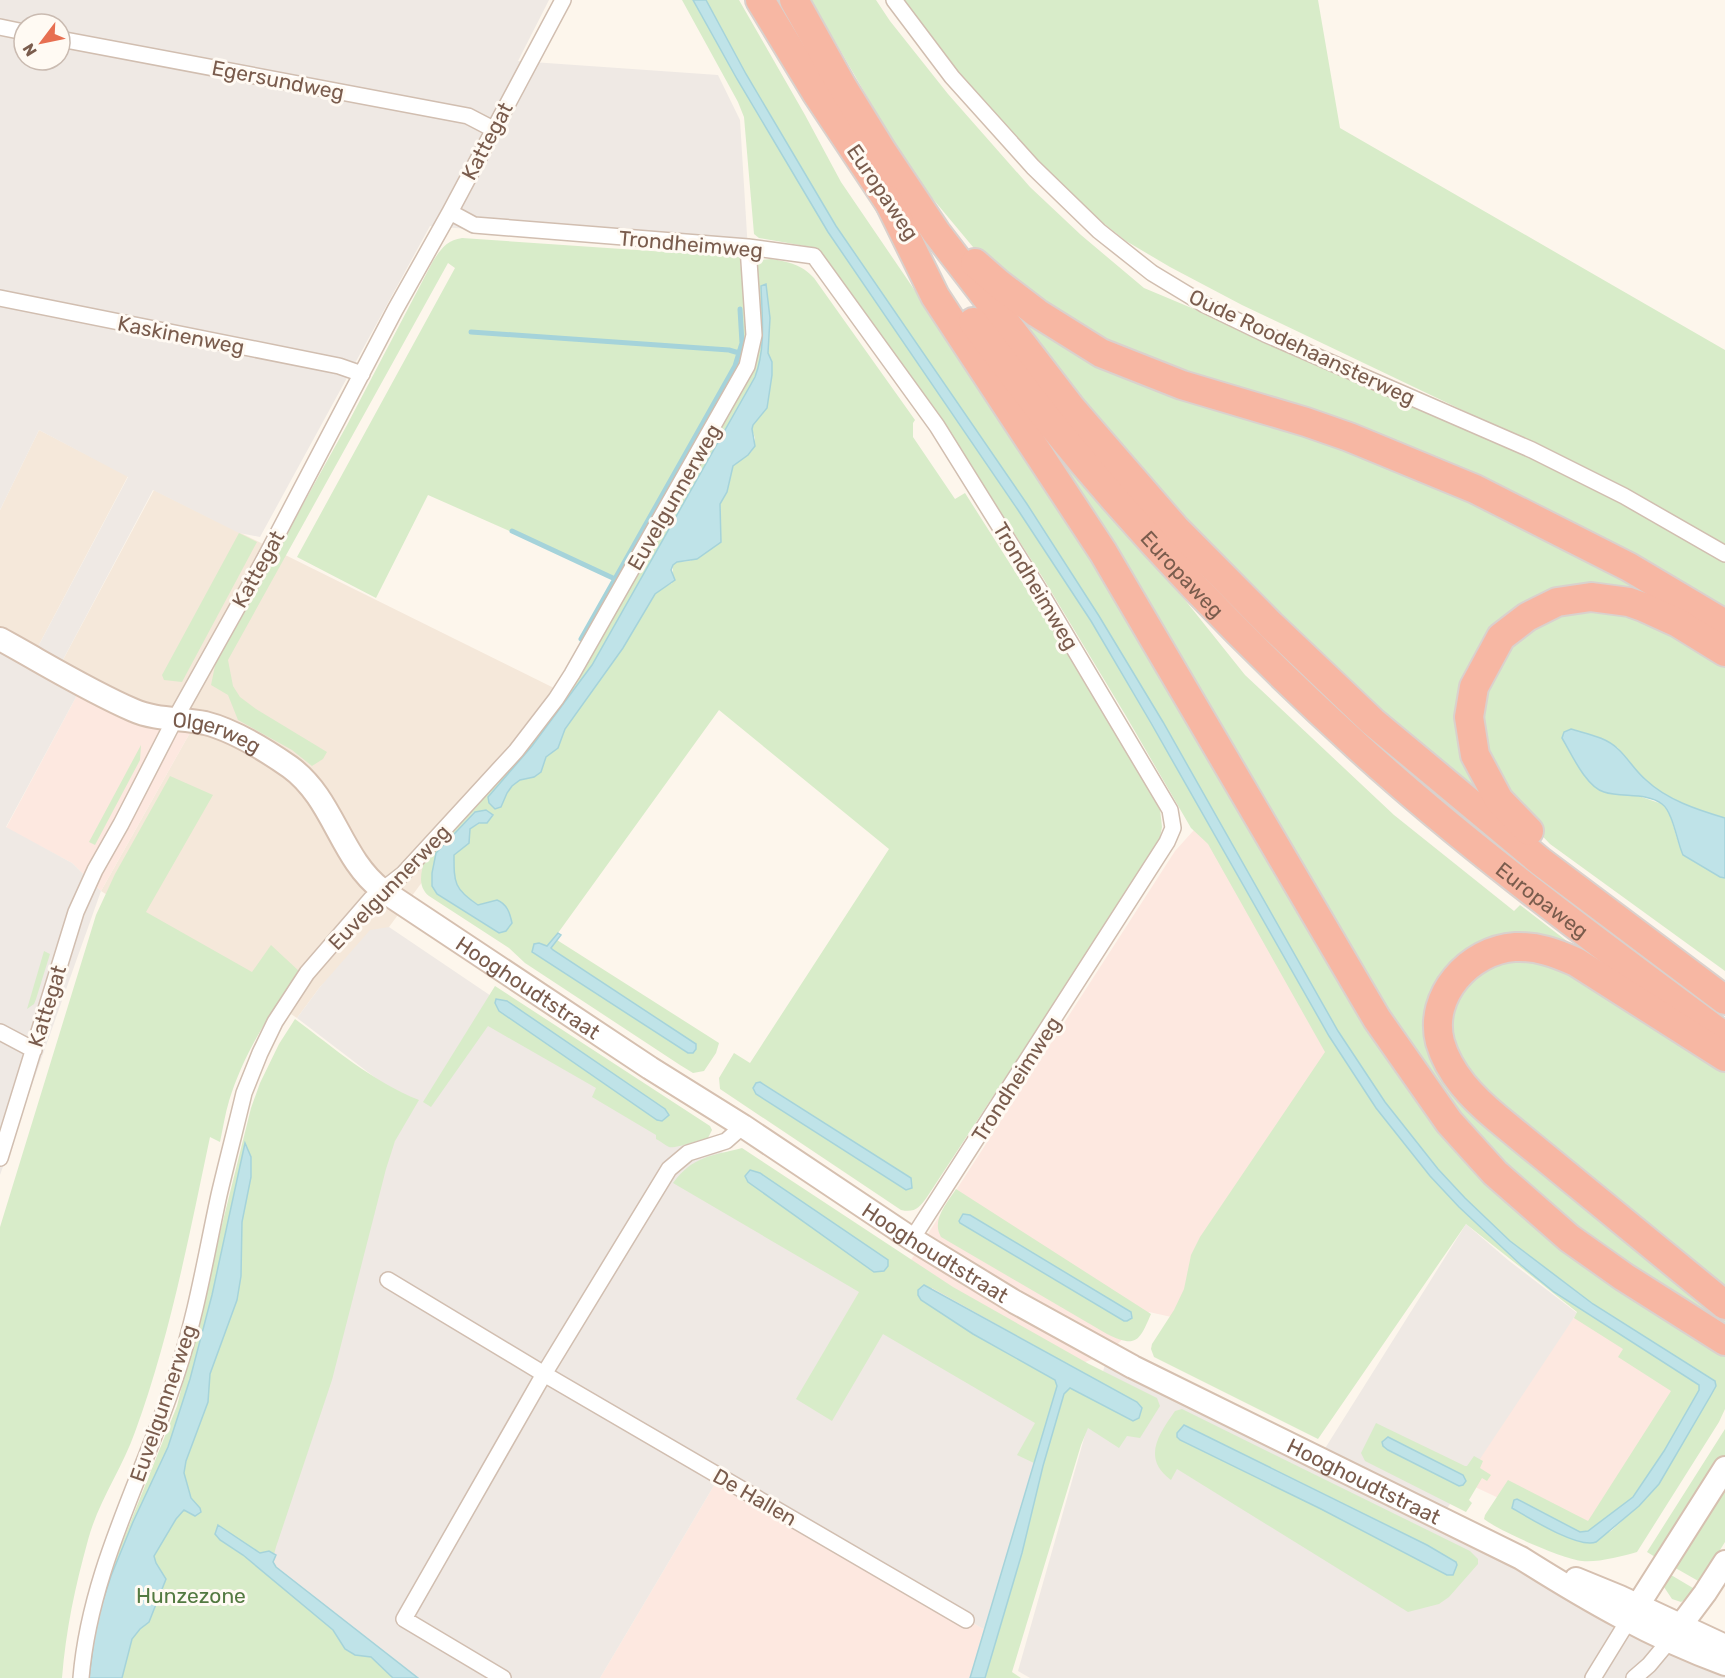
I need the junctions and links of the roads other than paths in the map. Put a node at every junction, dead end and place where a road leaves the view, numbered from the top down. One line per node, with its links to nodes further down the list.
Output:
1 (563, 0): 6 (street, Kattegat)
2 (760, 0): 7 (highway, Europaweg)
3 (794, 0): 9 (highway, Europaweg)
4 (894, 0): 13 (street, Oude Roodehaansterweg)
5 (72, 41): 6 (street, Egersundweg)
6 (493, 129): 8 (street, Kattegat)
7 (888, 200): 22 (highway, Europaweg); 30 (highway)
8 (450, 212): 10 (street, Trondheimweg); 12 (street, Kattegat)
9 (936, 232): 14 (highway); 19 (highway, Europaweg)
10 (748, 248): 18 (street, Euvelgunnerweg); 27 (street, Trondheimweg)
11 (0, 298): 12 (street, Kaskinenweg)
12 (362, 374): 17 (street, Kattegat)
13 (1725, 554)
14 (1725, 624)
15 (0, 639): 17 (street, Olgerweg)
16 (1725, 652): 19 (highway)
17 (175, 719): 18 (street, Olgerweg); 23 (street, Kattegat)
18 (382, 890): 25 (street, Hooghoudtstraat); 39 (street, Euvelgunnerweg)
19 (1651, 945): 20 (highway, Europaweg)
20 (1725, 1000)
21 (0, 1032): 23 (street)
22 (1725, 1037)
23 (34, 1050): 26 (street, Kattegat)
24 (1725, 1057): 29 (highway)
25 (743, 1126): 27 (street, Hooghoudtstraat); 31 (street)
26 (0, 1158)
27 (912, 1239): 34 (street, Hooghoudtstraat)
28 (388, 1280): 31 (street, De Hallen)
29 (1725, 1305)
30 (1725, 1341)
31 (544, 1374): 35 (street, De Hallen); 40 (street)
32 (1725, 1468): 34 (street)
33 (1725, 1562): 36 (street)
34 (1633, 1613): 36 (street, Hooghoudtstraat); 41 (street)
35 (966, 1620)
36 (1675, 1633): 37 (street); 38 (street); 42 (street)
37 (1725, 1646)
38 (1725, 1664)
39 (81, 1678)
40 (503, 1678)
41 (1593, 1678)
42 (1634, 1678)

